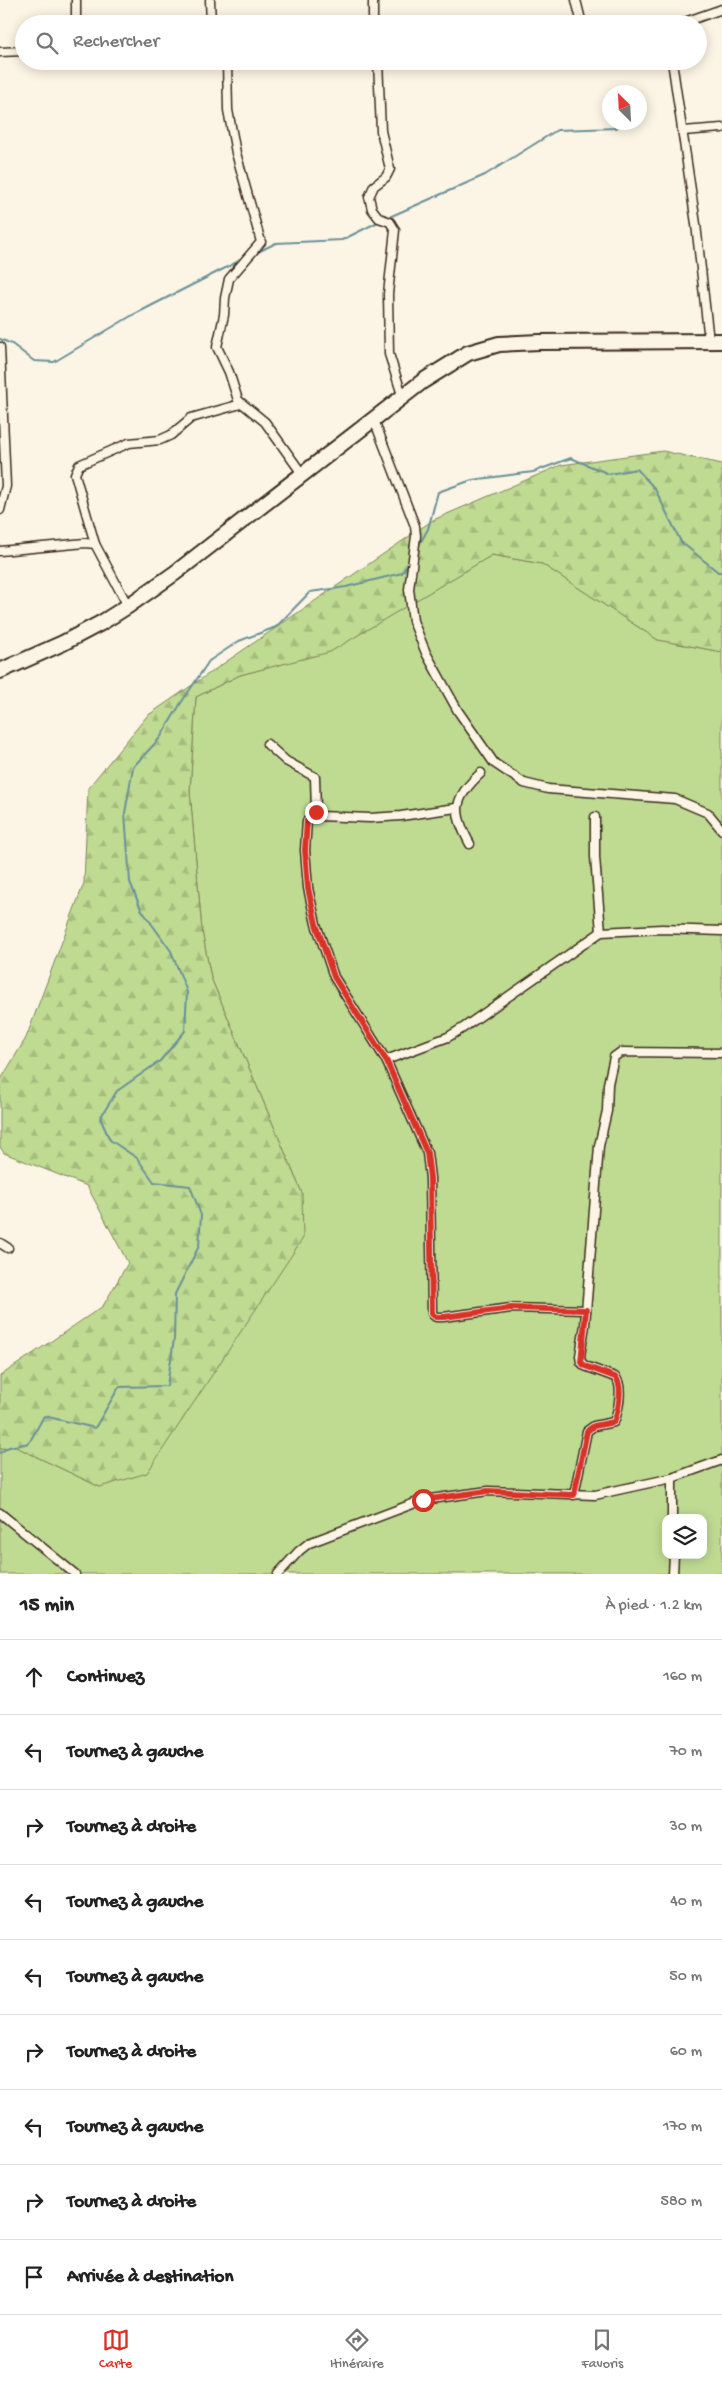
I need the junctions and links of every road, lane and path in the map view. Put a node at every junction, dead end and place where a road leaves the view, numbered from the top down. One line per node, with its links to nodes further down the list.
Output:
1 (76, 0): 6 (street)
2 (210, 0): 7 (street)
3 (373, 0): 8 (street)
4 (576, 0): 9 (street)
5 (722, 9): 10 (street)
6 (76, 15)
7 (211, 15)
8 (373, 15)
9 (580, 15)
10 (705, 15)
11 (0, 52): 12 (street)
12 (15, 52)
13 (228, 70): 21 (street)
14 (378, 70): 20 (street)
15 (673, 70): 17 (street)
16 (722, 128): 17 (street)
17 (683, 131): 18 (street)
18 (715, 341): 20 (highway)
19 (0, 347): 24 (street)
20 (403, 398): 22 (highway)
21 (241, 404): 23 (street); 25 (street)
22 (374, 420): 23 (highway); 34 (street)
23 (303, 475): 27 (highway)
24 (0, 510)
25 (95, 544): 26 (street); 27 (street)
26 (0, 551)
27 (128, 606): 28 (highway)
28 (0, 671)
29 (267, 744): 32 (street)
30 (480, 773): 31 (street)
31 (456, 808): 32 (street); 35 (street)
32 (317, 814): 39 (street)
33 (595, 817): 37 (street)
34 (722, 830)
35 (470, 844)
36 (722, 931): 37 (street)
37 (601, 932): 39 (street)
38 (722, 1053): 42 (street)
39 (386, 1060): 42 (street)
40 (0, 1243): 41 (street)
41 (8, 1248)
42 (586, 1310): 45 (street)
43 (722, 1460): 44 (street)
44 (672, 1478): 45 (street); 47 (street)
45 (574, 1495): 50 (street)
46 (0, 1512): 49 (street)
47 (672, 1514)
48 (674, 1559): 51 (street)
49 (75, 1574)
50 (278, 1574)
51 (674, 1574)

